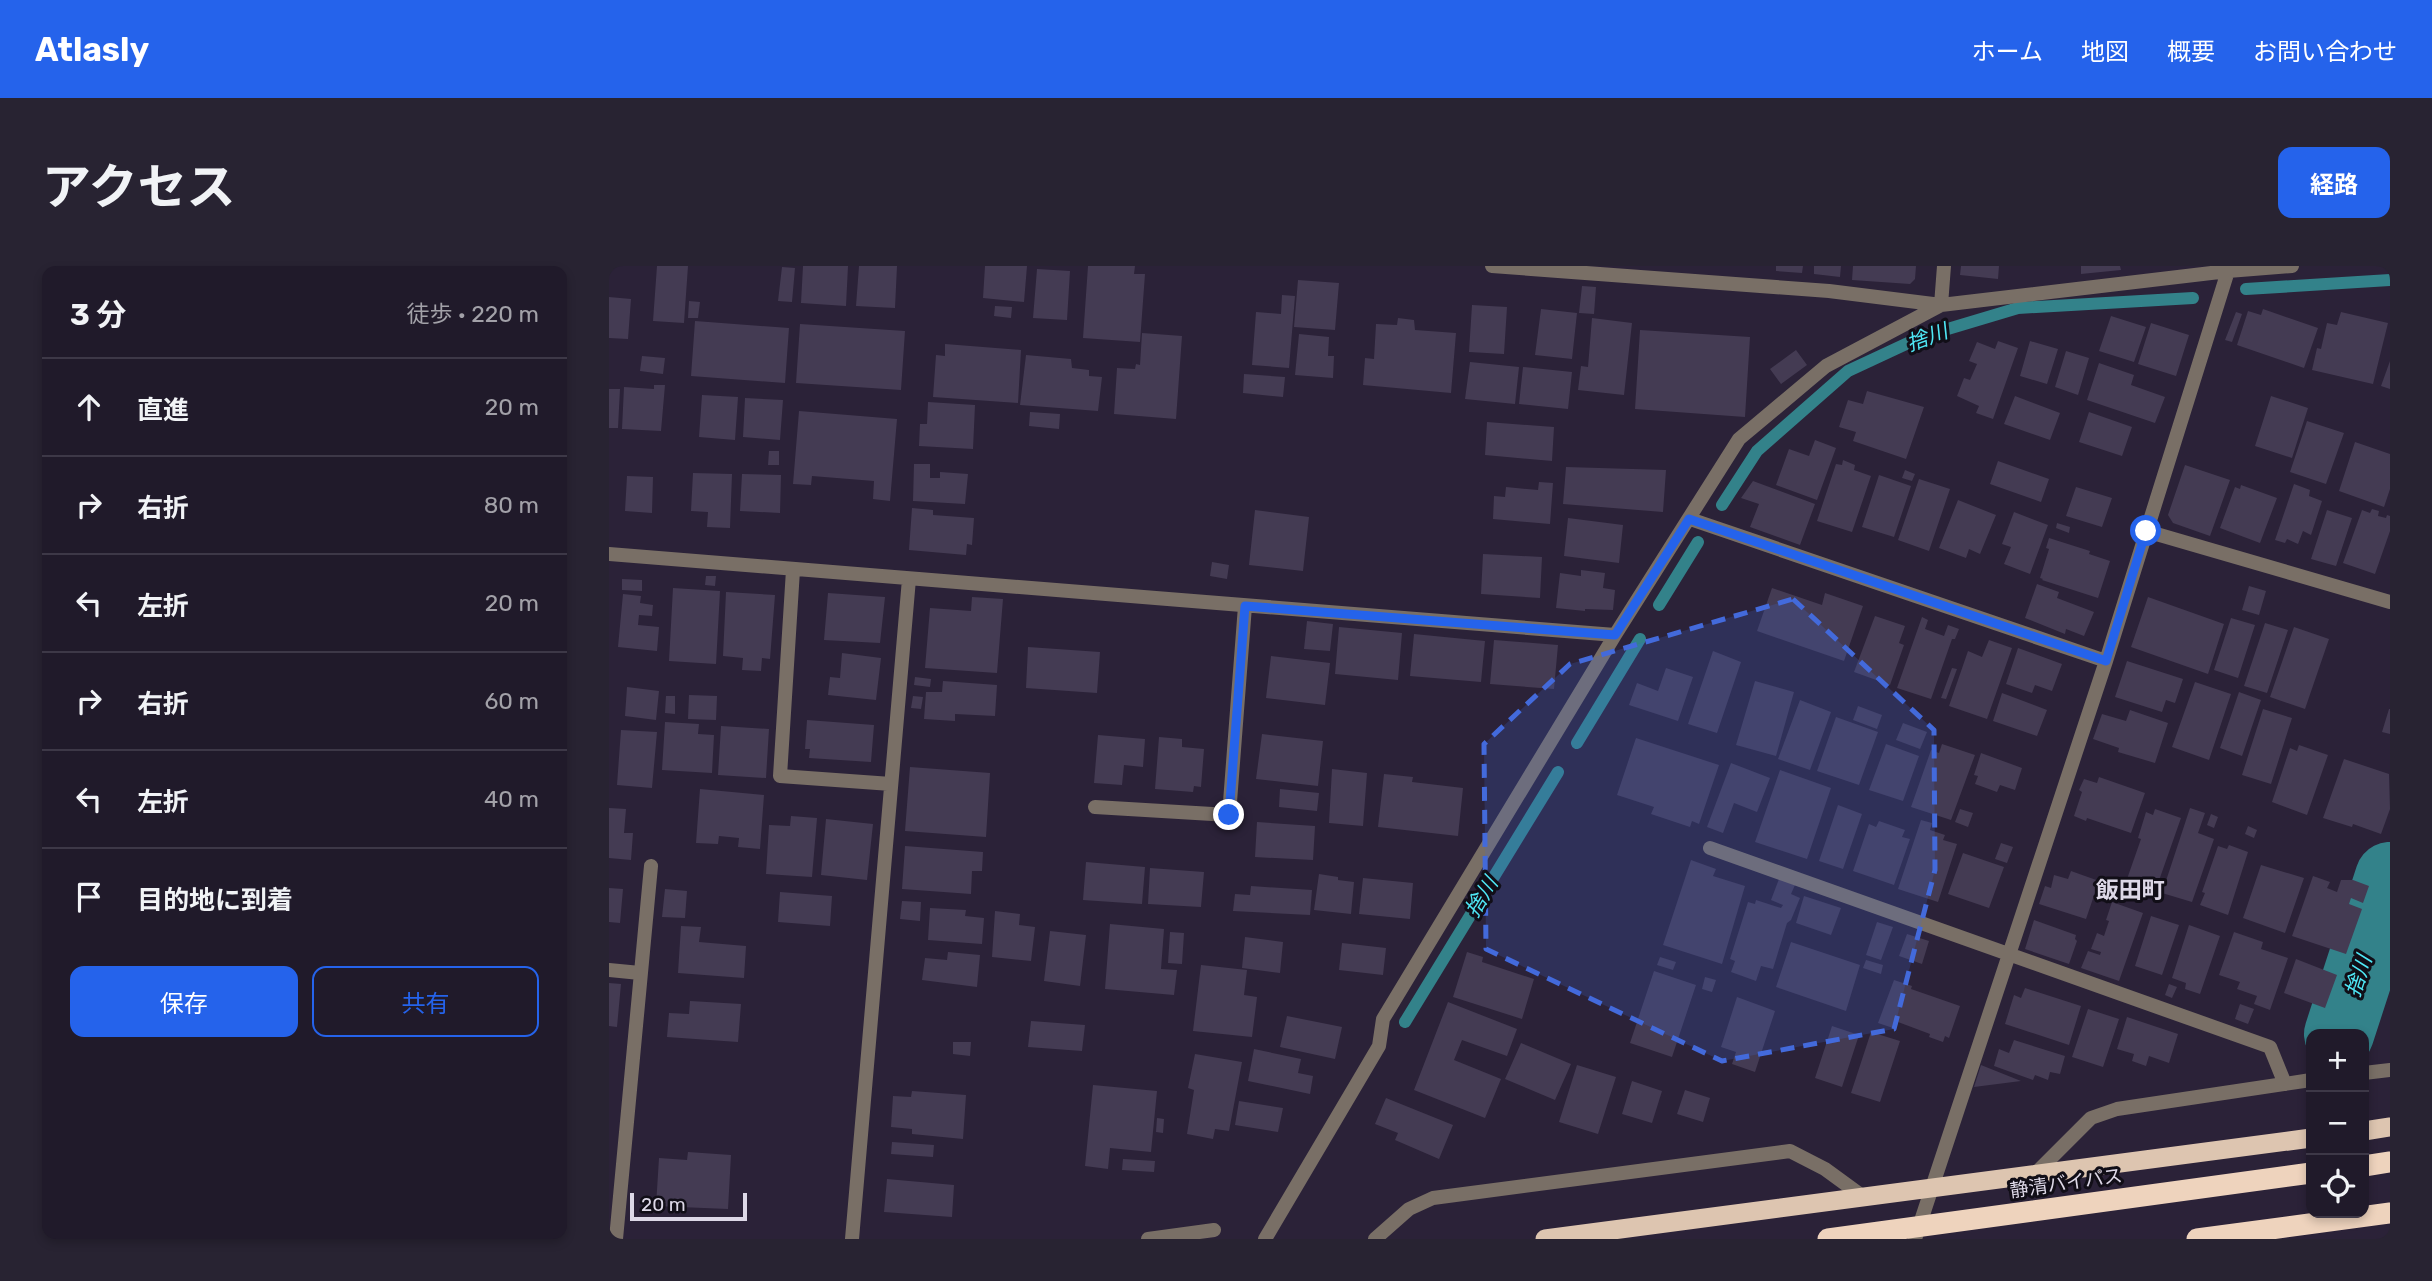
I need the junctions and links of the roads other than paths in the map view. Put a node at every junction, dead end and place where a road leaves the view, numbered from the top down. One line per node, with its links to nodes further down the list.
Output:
1 (1492, 266): 5 (street)
2 (1944, 266): 5 (street)
3 (2292, 266): 4 (street)
4 (2228, 271): 5 (street); 7 (street)
5 (1941, 305): 6 (street)
6 (1689, 519): 13 (street); 14 (street)
7 (2146, 531): 11 (street); 14 (street)
8 (609, 554): 9 (street)
9 (793, 570): 10 (street); 15 (street)
10 (909, 579): 12 (street); 15 (street)
11 (2390, 602)
12 (1245, 606): 13 (street); 16 (street)
13 (1615, 635): 40 (street)
14 (2106, 661): 19 (street)
15 (891, 784): 38 (street)
16 (1095, 807)
17 (1710, 848): 19 (street)
18 (650, 866): 21 (street)
19 (2010, 956): 25 (street); 33 (street)
20 (609, 970): 21 (street)
21 (641, 973): 37 (street)
22 (2390, 1070): 23 (street)
23 (2369, 1072)
24 (2306, 1081): 25 (street)
25 (2285, 1084): 31 (street)
26 (2390, 1127): 27 (highway)
27 (2369, 1130)
28 (2306, 1139): 31 (highway)
29 (2390, 1162): 30 (highway)
30 (2369, 1165)
31 (2035, 1174): 33 (highway)
32 (2306, 1174): 43 (highway, 静清バイパス, bridge)
33 (1930, 1187): 34 (highway); 44 (street)
34 (1862, 1196): 41 (street); 42 (highway)
35 (2390, 1213): 45 (highway)
36 (1214, 1230): 39 (street)
37 (616, 1239)
38 (852, 1239)
39 (1148, 1239)
40 (1265, 1239)
41 (1375, 1239)
42 (1545, 1239)
43 (1828, 1239)
44 (1915, 1239)
45 (2197, 1239)

